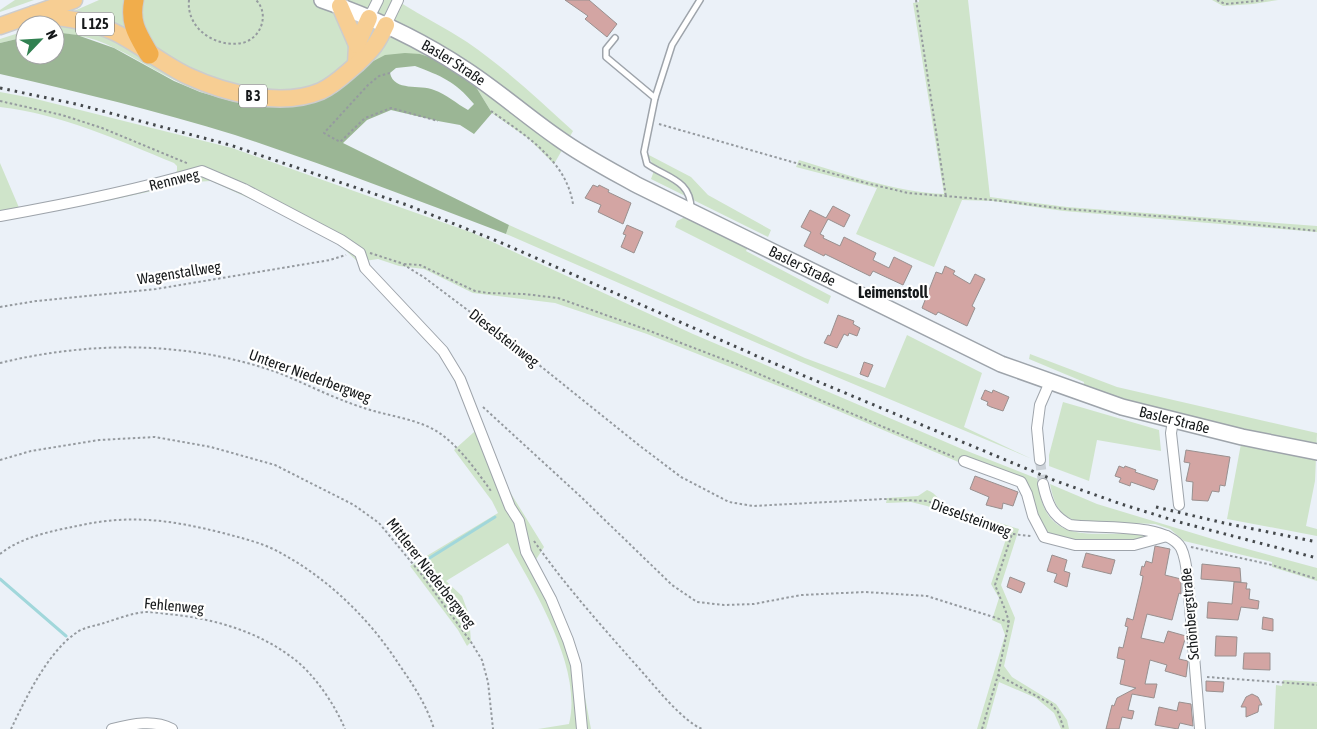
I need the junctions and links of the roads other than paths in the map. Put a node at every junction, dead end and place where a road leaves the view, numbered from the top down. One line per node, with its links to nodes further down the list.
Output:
1 (74, 0): 8 (main road, L 125)
2 (134, 0): 14 (highway)
3 (322, 0): 7 (street, Basler Straße)
4 (378, 0): 9 (street)
5 (398, 0): 10 (street)
6 (700, 0): 16 (lane)
7 (340, 6): 9 (street, Basler Straße); 13 (main road)
8 (34, 14): 11 (main road, L 125); 14 (main road, L 125)
9 (369, 18): 10 (street, Basler Straße); 13 (main road)
10 (386, 25): 15 (main road); 17 (street, Basler Straße)
11 (0, 26)
12 (615, 38): 16 (lane)
13 (357, 45): 15 (main road)
14 (149, 54): 15 (main road, B 3)
15 (356, 64)
16 (655, 98): 17 (lane)
17 (692, 212): 19 (street, Basler Straße)
18 (0, 216): 29 (street, Rennweg)
19 (1050, 382): 20 (street, Basler Straße); 22 (street)
20 (1173, 421): 21 (street, Basler Straße); 25 (street)
21 (1317, 452)
22 (1040, 460)
23 (964, 461): 26 (street)
24 (1043, 484): 26 (street, Schönbergstraße)
25 (1179, 505)
26 (1167, 536): 30 (street, Schönbergstraße)
27 (112, 729): 28 (street)
28 (172, 729)
29 (582, 729)
30 (1200, 729)

